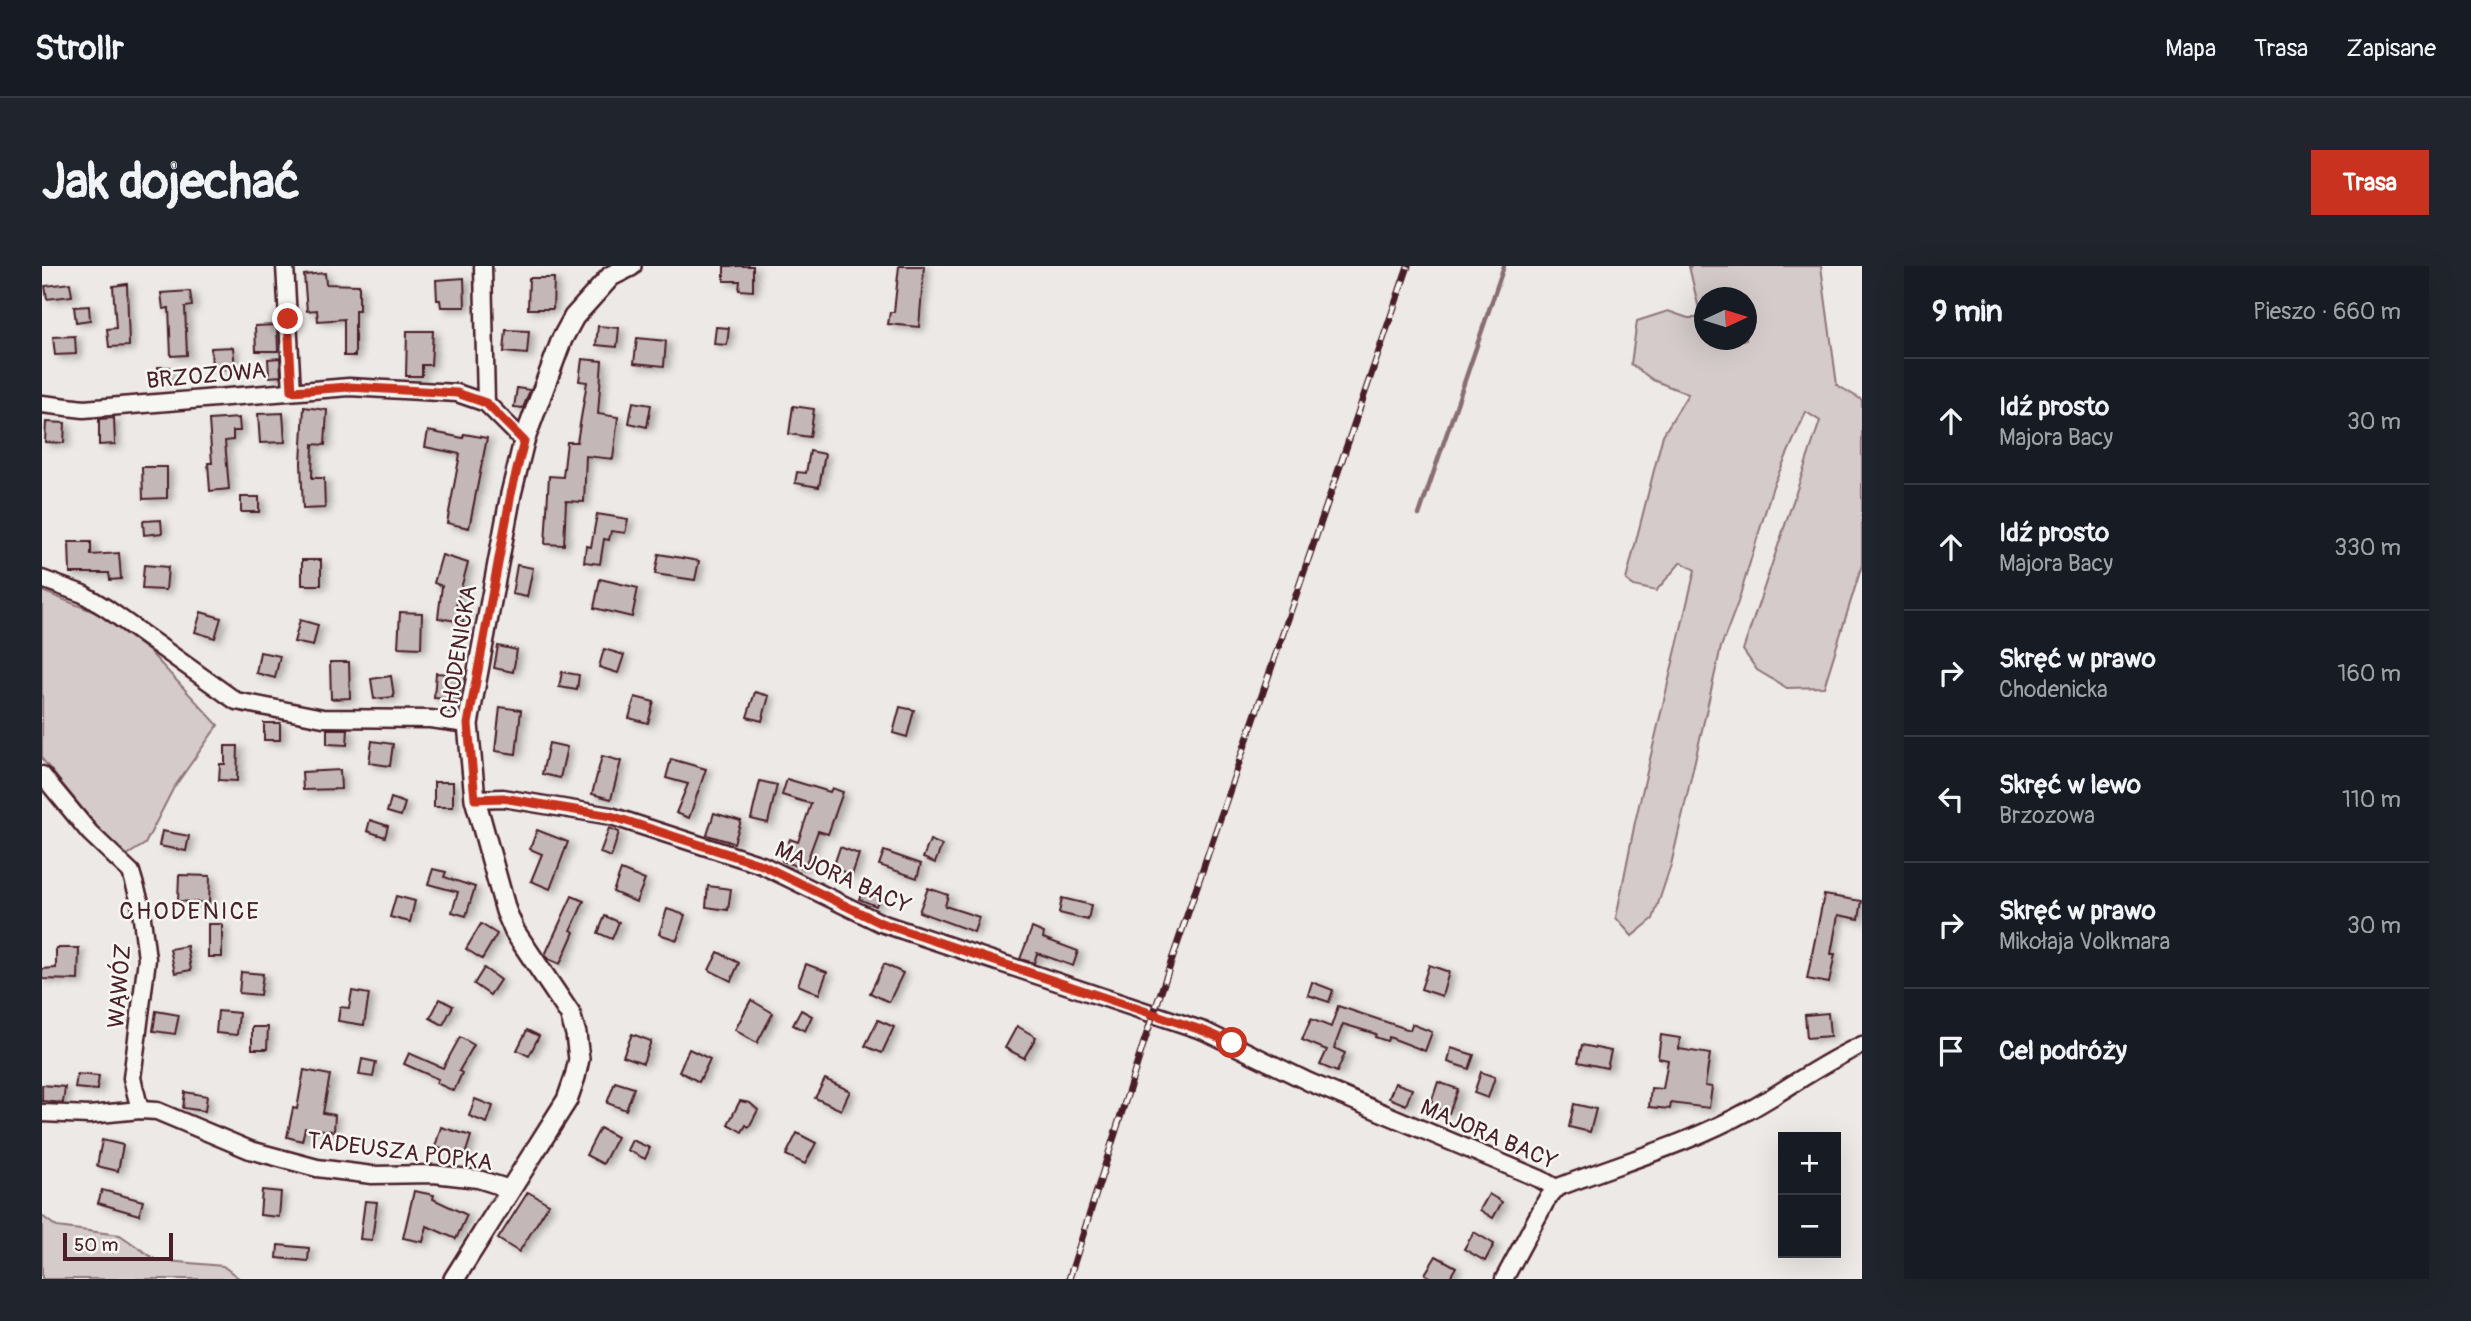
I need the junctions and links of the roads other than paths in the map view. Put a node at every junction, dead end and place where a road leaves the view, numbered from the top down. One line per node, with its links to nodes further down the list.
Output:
1 (285, 266): 4 (street)
2 (483, 266): 5 (street)
3 (631, 266): 7 (street, CHODENICKA)
4 (292, 391): 5 (street, BRZOZOWA); 6 (street, BRZOZOWA)
5 (486, 403): 7 (street, BRZOZOWA)
6 (42, 404)
7 (524, 441): 9 (street, CHODENICKA)
8 (42, 579): 9 (street)
9 (468, 724): 11 (street, CHODENICKA)
10 (42, 775): 13 (street, WĄWÓZ)
11 (475, 799): 15 (street, MAJORA BACY); 16 (street, CHODENICKA)
12 (1862, 1045): 15 (street, MAJORA BACY)
13 (140, 1110): 14 (street, TADEUSZA POPKA); 16 (street, TADEUSZA POPKA)
14 (42, 1113)
15 (1556, 1188): 18 (street)
16 (510, 1189): 17 (street, CHODENICKA)
17 (454, 1279)
18 (1504, 1279)

